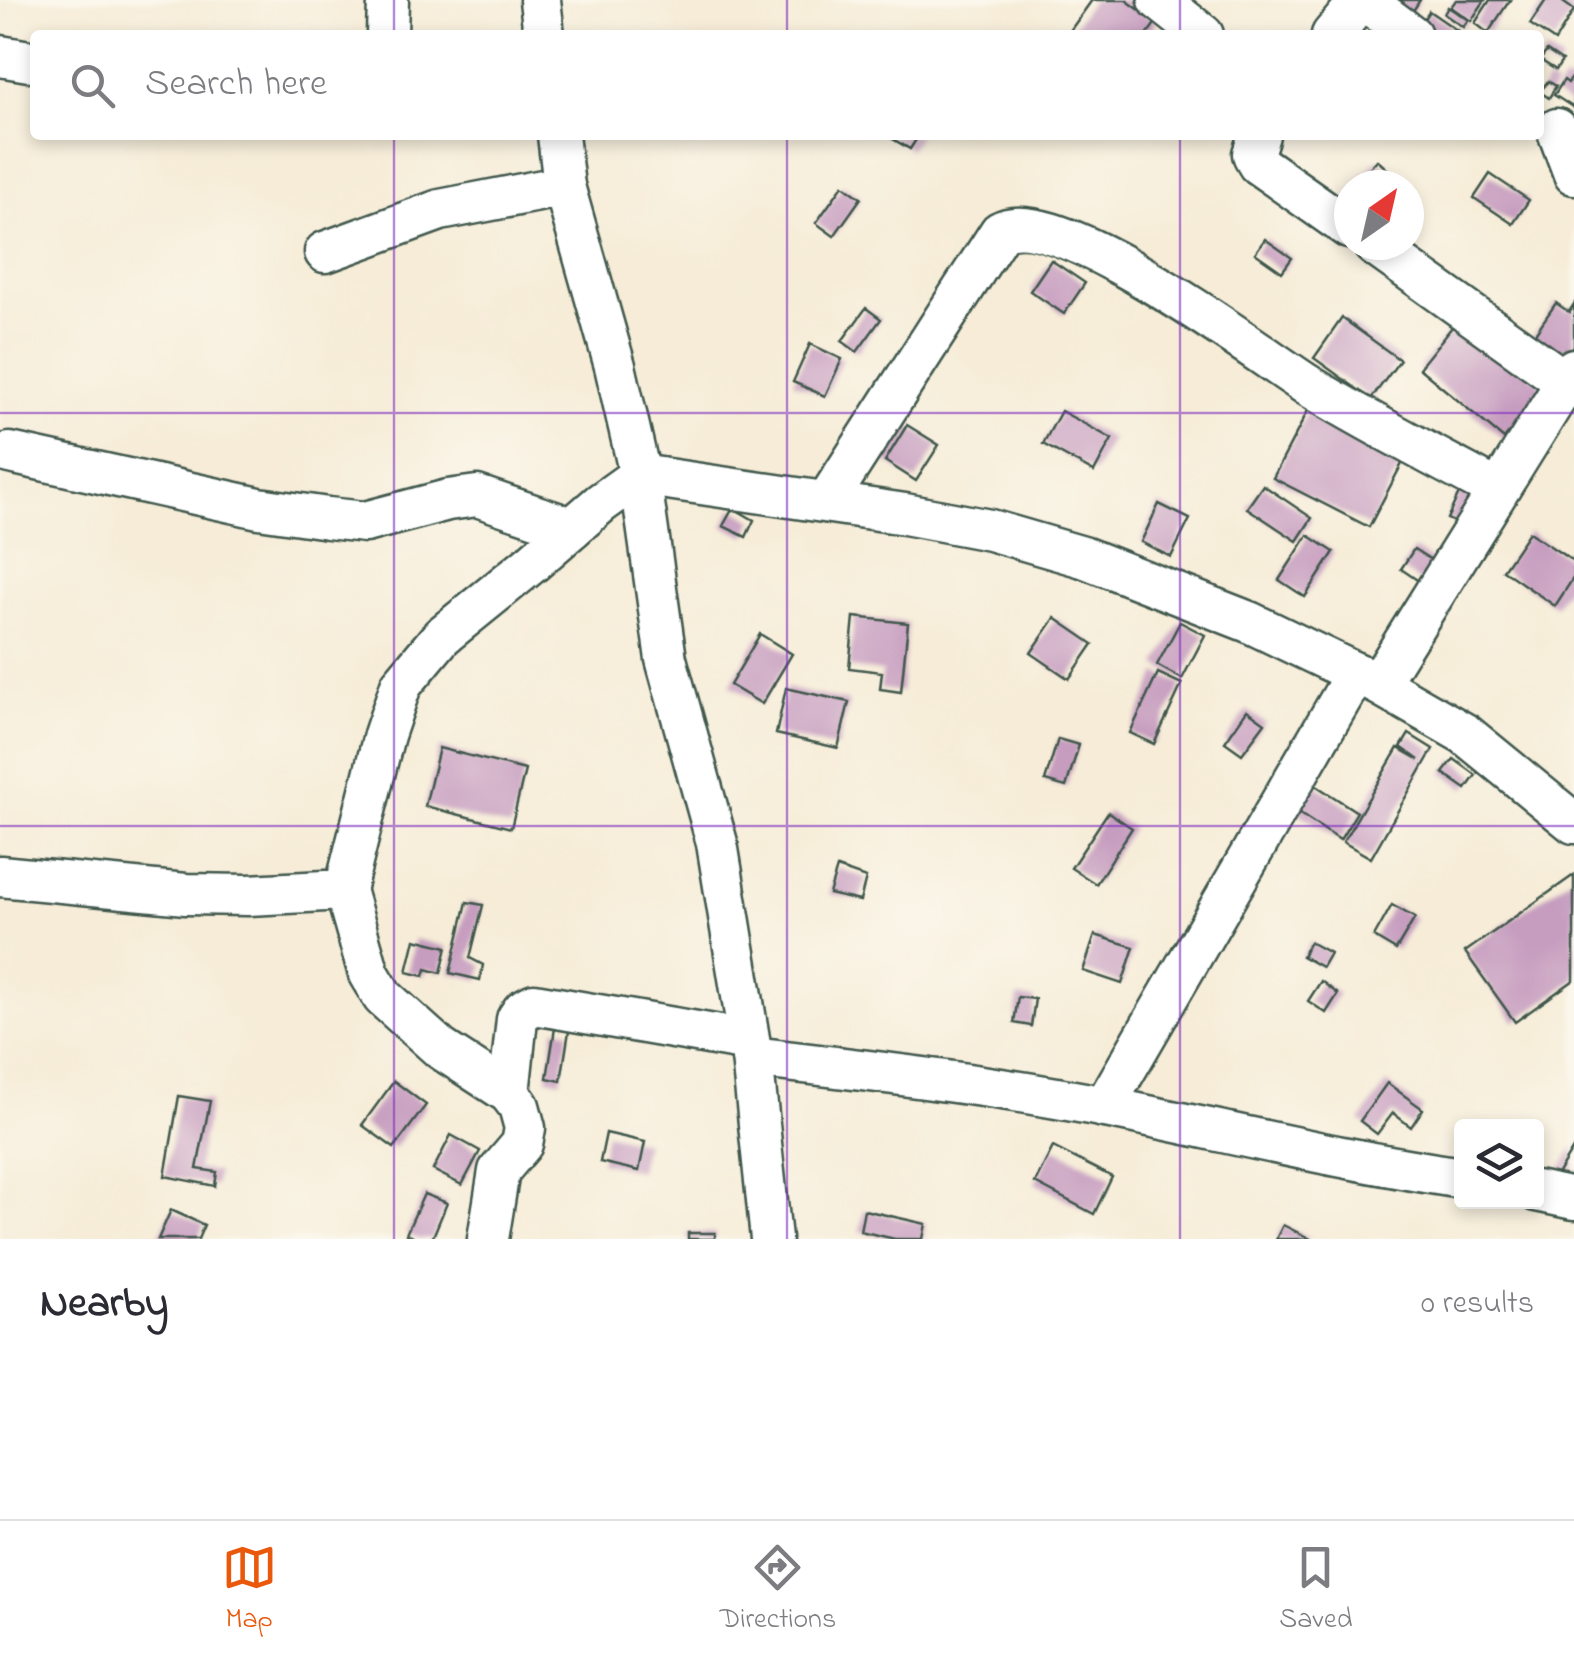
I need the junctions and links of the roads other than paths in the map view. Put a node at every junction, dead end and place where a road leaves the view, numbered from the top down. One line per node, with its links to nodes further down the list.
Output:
1 (388, 0): 5 (street)
2 (540, 0): 6 (street)
3 (1159, 0): 7 (street)
4 (1362, 0): 8 (street); 9 (street)
5 (388, 30)
6 (543, 30)
7 (1197, 30)
8 (1336, 30)
9 (1403, 30)
10 (0, 56): 11 (street)
11 (30, 61)
12 (1557, 127): 15 (street)
13 (559, 140): 16 (street)
14 (1258, 140): 17 (street)
15 (1574, 174)
16 (564, 186): 18 (street); 22 (street)
17 (1334, 217)
18 (324, 252)
19 (1396, 260): 20 (street)
20 (1570, 376): 23 (street)
21 (10, 453): 25 (street)
22 (640, 475): 24 (street); 25 (street); 30 (street)
23 (1497, 490): 24 (street); 26 (street)
24 (827, 502): 26 (street)
25 (572, 528): 29 (street)
26 (1367, 679): 27 (street); 32 (street)
27 (1574, 823)
28 (0, 876): 29 (street)
29 (346, 890): 31 (street)
30 (750, 1049): 31 (street); 32 (street); 37 (street)
31 (509, 1093): 36 (street)
32 (1104, 1107): 33 (street)
33 (1454, 1177)
34 (1544, 1193): 35 (street)
35 (1574, 1199)
36 (488, 1239)
37 (772, 1239)

